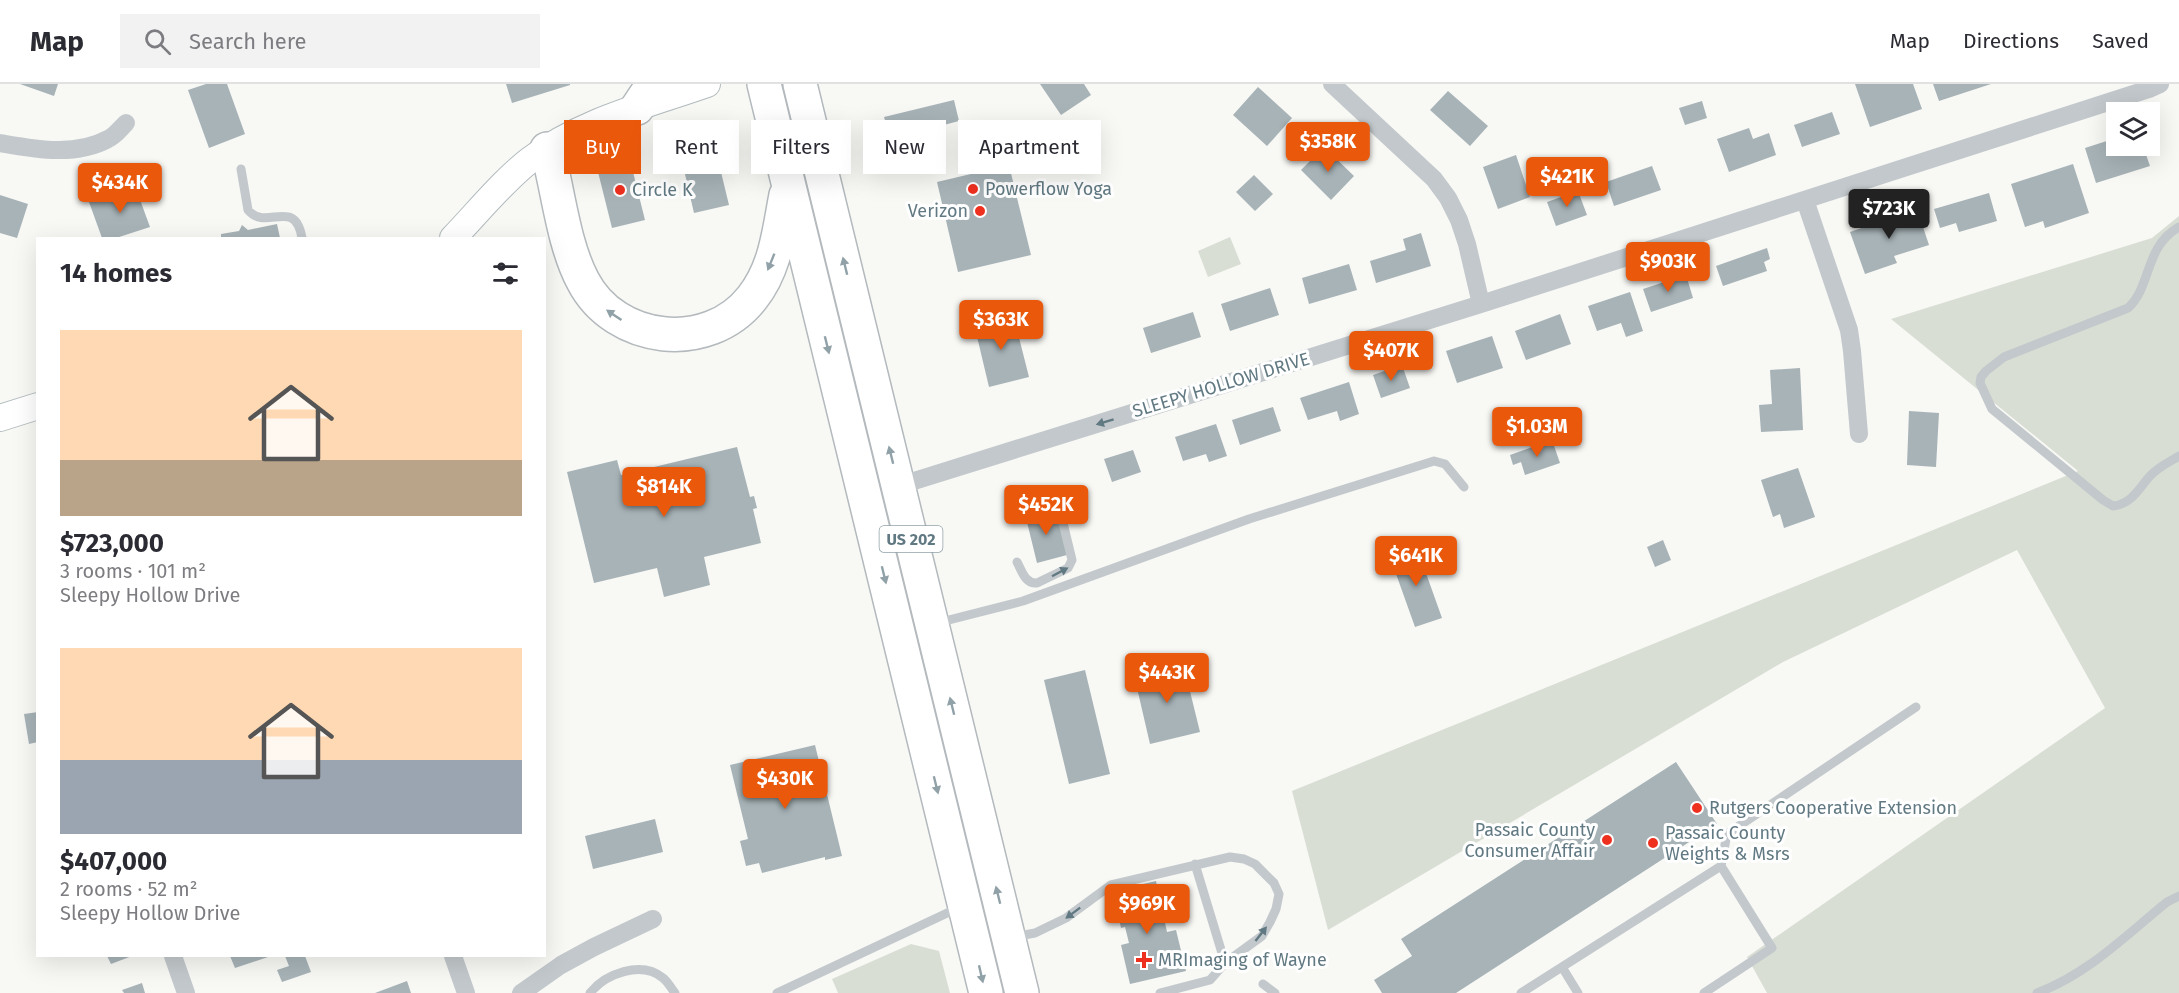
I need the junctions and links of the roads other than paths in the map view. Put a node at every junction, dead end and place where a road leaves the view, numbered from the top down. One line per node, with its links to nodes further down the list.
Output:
1 (707, 84): 6 (street)
2 (764, 84): 11 (highway, US 202)
3 (801, 84): 21 (highway, US 202, one-way to 3)
4 (1332, 84): 16 (street)
5 (2159, 84): 12 (street, SLEEPY HOLLOW DRIVE)
6 (645, 96): 9 (street)
7 (126, 123): 8 (street)
8 (0, 143)
9 (547, 149): 11 (highway, one-way to 9); 15 (street)
10 (241, 169): 14 (lane)
11 (788, 184): 30 (highway, US 202, one-way to 30)
12 (1805, 200): 16 (street, SLEEPY HOLLOW DRIVE); 19 (street)
13 (2179, 227): 20 (lane)
14 (302, 237)
15 (454, 237)
16 (1481, 304): 21 (street, SLEEPY HOLLOW DRIVE, one-way to 21)
17 (36, 407): 18 (street)
18 (0, 418)
19 (1859, 434)
20 (2179, 456)
21 (898, 486): 25 (highway, US 202)
22 (1464, 488): 25 (lane)
23 (1056, 494): 24 (lane, one-way to 23)
24 (1017, 562)
25 (932, 625): 32 (highway, US 202, one-way to 25)
26 (1916, 707): 28 (lane)
27 (1195, 864): 32 (lane, one-way to 32); 35 (lane); 35 (lane, one-way to 27)
28 (1721, 866): 36 (lane); 50 (lane)
29 (2179, 896): 51 (lane)
30 (965, 905): 43 (lane); 44 (highway, US 202, one-way to 44)
31 (653, 919): 40 (street)
32 (1009, 938): 45 (highway, US 202)
33 (173, 957): 38 (street)
34 (453, 957): 39 (street)
35 (1225, 963): 46 (lane)
36 (1562, 967): 48 (lane); 49 (lane)
37 (1263, 984): 47 (lane)
38 (186, 993)
39 (466, 993)
40 (521, 993)
41 (590, 993): 42 (lane)
42 (675, 993)
43 (777, 993)
44 (986, 993)
45 (1023, 993)
46 (1160, 993)
47 (1275, 993)
48 (1521, 993)
49 (1578, 993)
50 (1704, 993)
51 (2037, 993)

